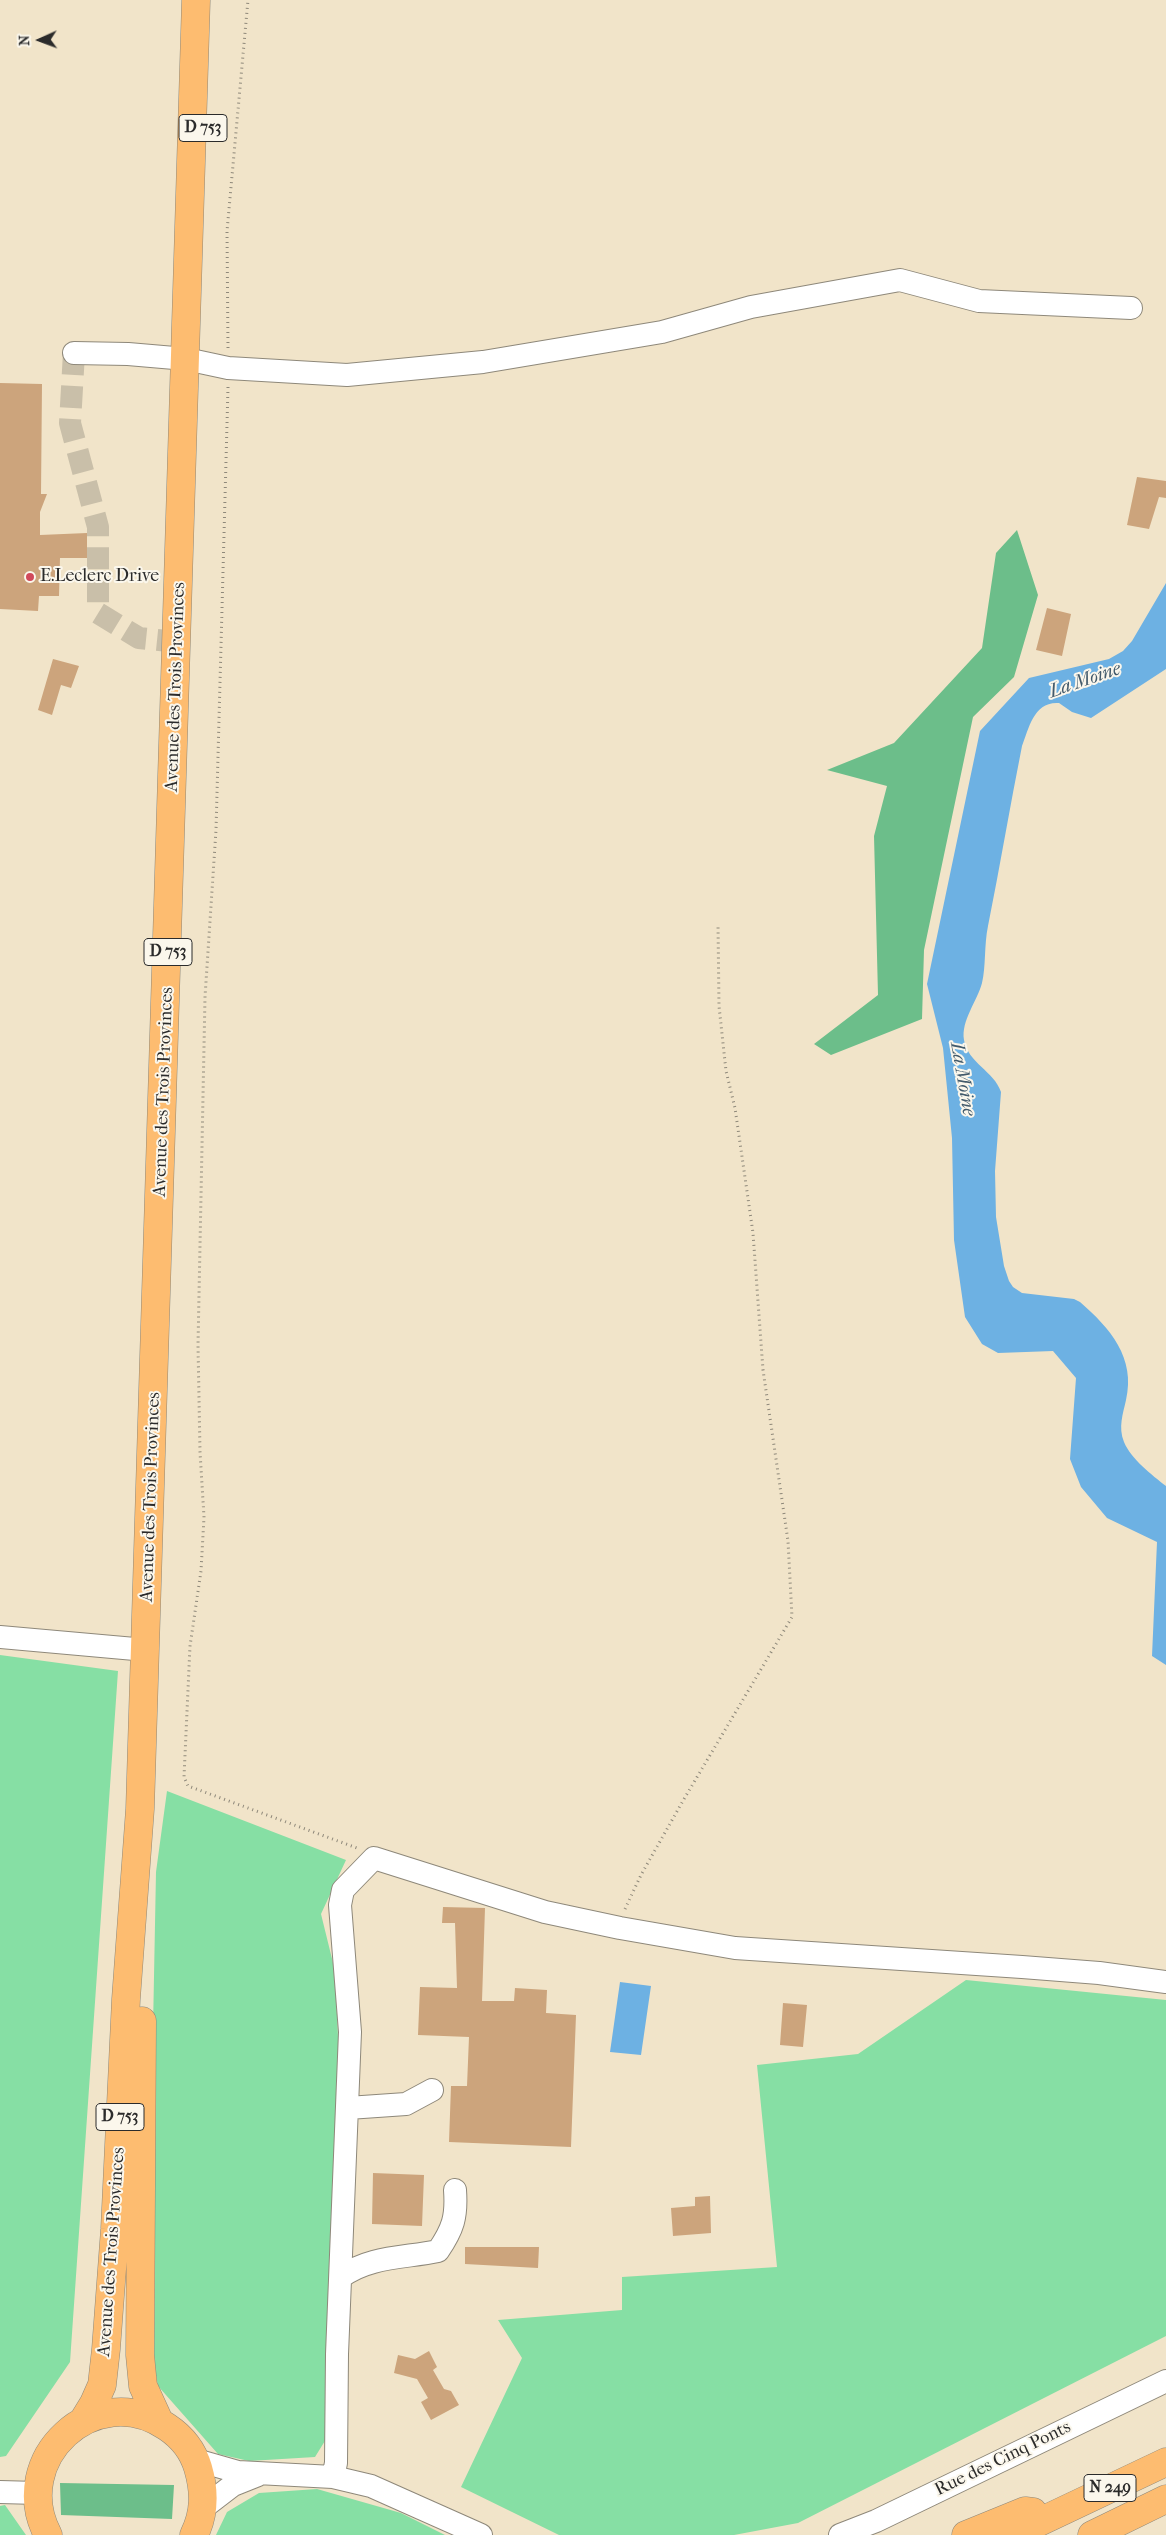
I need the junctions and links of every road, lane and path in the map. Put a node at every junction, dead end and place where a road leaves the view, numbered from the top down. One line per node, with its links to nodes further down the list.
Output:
1 (196, 0): 4 (main road, Avenue des Trois Provinces / D 753)
2 (215, 0): 4 (main road, Avenue des Trois Provinces / D 753)
3 (248, 0): 8 (path)
4 (190, 255): 7 (main road, Avenue des Trois Provinces / D 753)
5 (1131, 308): 8 (street)
6 (74, 353): 7 (street)
7 (186, 359): 8 (street); 11 (main road, Avenue des Trois Provinces / D 753)
8 (228, 368): 13 (path)
9 (718, 924): 14 (path)
10 (0, 1637): 11 (street)
11 (146, 1650): 12 (main road, Avenue des Trois Provinces / D 753)
12 (140, 1809): 21 (main road, Avenue des Trois Provinces / D 753); 22 (main road, Avenue des Trois Provinces / D 753)
13 (374, 1858): 14 (street); 17 (street)
14 (620, 1928): 15 (street)
15 (1166, 1982)
16 (432, 2090): 17 (street)
17 (348, 2108): 19 (street)
18 (455, 2190): 19 (street)
19 (341, 2277): 26 (street)
20 (1166, 2381): 35 (street, Rue des Cinq Ponts)
21 (83, 2421): 22 (main road); 28 (main road)
22 (159, 2421): 23 (main road)
23 (196, 2460): 25 (street); 30 (main road)
24 (1166, 2462): 31 (main road, N 249)
25 (261, 2474): 26 (street); 30 (street)
26 (333, 2476): 34 (street)
27 (0, 2492): 28 (street)
28 (37, 2493): 32 (main road)
29 (1166, 2500): 38 (main road, N 249)
30 (203, 2508): 33 (main road)
31 (1054, 2515): 36 (main road); 37 (main road, N 249)
32 (48, 2535)
33 (194, 2535)
34 (480, 2535)
35 (840, 2535)
36 (966, 2535)
37 (1012, 2535)
38 (1092, 2535)

